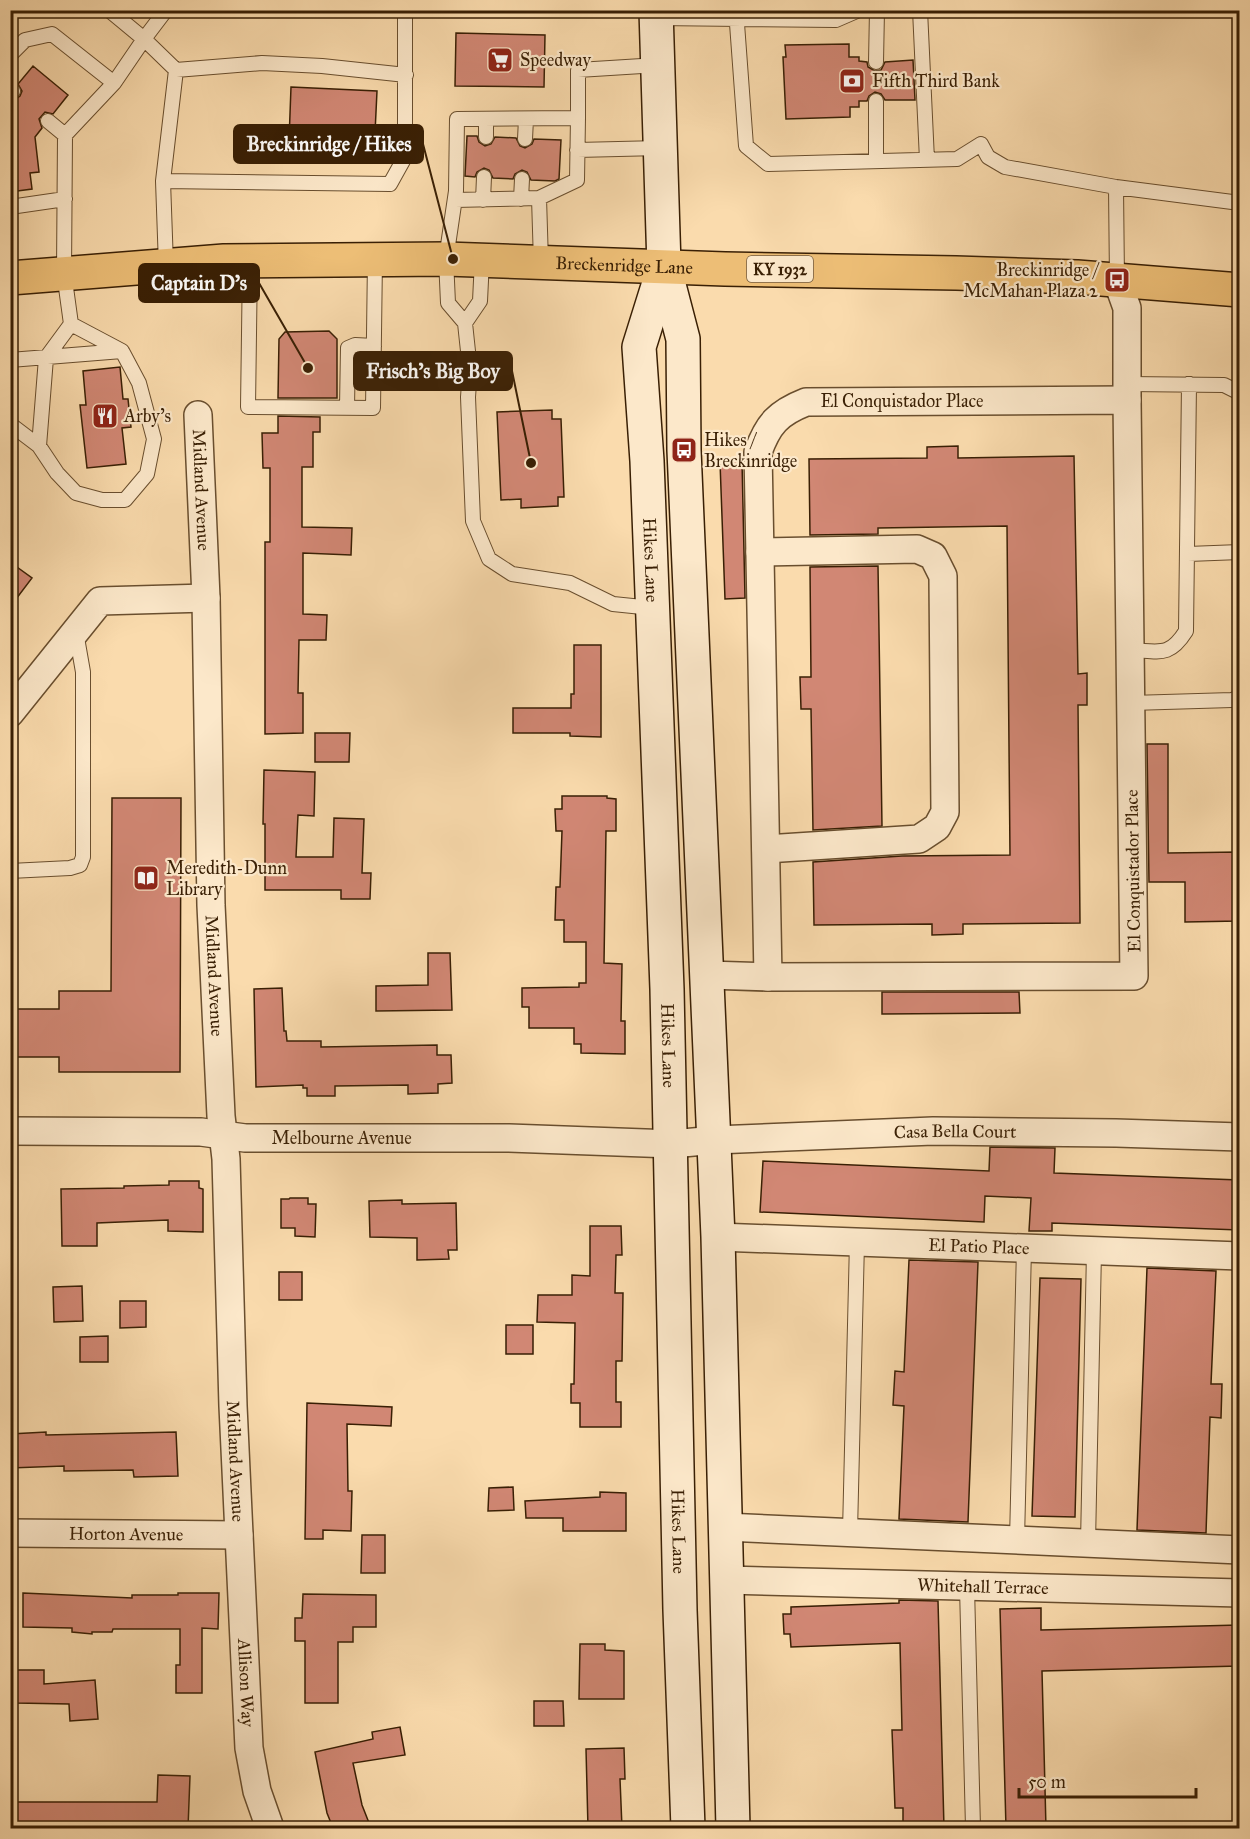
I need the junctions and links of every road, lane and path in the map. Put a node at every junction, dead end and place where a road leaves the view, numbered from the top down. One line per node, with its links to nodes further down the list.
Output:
1 (109, 10): 9 (lane)
2 (166, 10): 9 (lane)
3 (405, 10): 14 (lane)
4 (859, 10): 8 (lane)
5 (877, 10): 11 (lane)
6 (920, 10): 26 (lane)
7 (656, 14): 8 (lane); 12 (main road, Hikes Lane)
8 (736, 15): 27 (lane)
9 (144, 39): 13 (lane); 15 (lane)
10 (10, 55): 15 (lane)
11 (876, 62)
12 (658, 65): 17 (lane); 24 (main road, Hikes Lane)
13 (176, 70): 14 (lane); 30 (lane)
14 (406, 75): 30 (lane)
15 (114, 82): 21 (lane)
16 (876, 101): 27 (lane)
17 (578, 118): 19 (lane); 25 (lane)
18 (486, 119): 19 (lane); 22 (lane); 35 (lane)
19 (526, 119): 23 (lane)
20 (48, 121): 21 (lane)
21 (65, 135): 33 (lane)
22 (486, 137)
23 (525, 139)
24 (660, 148): 25 (lane); 45 (main road, Hikes Lane)
25 (578, 150): 32 (lane)
26 (927, 160): 27 (lane); 31 (lane)
27 (876, 161)
28 (484, 177): 36 (lane)
29 (522, 179): 34 (lane)
30 (163, 181): 44 (lane)
31 (1116, 187): 37 (lane); 48 (lane)
32 (539, 198): 34 (lane); 43 (lane)
33 (65, 199): 38 (lane); 46 (lane)
34 (521, 199): 36 (lane)
35 (455, 200): 36 (lane); 40 (lane)
36 (483, 200)
37 (1239, 203)
38 (10, 207)
39 (375, 259): 40 (main road, Breckenridge Lane / KY 1932); 41 (main road, Breckenridge Lane / KY 1932); 52 (lane)
40 (446, 259): 42 (main road, Breckenridge Lane / KY 1932); 50 (lane)
41 (250, 260): 44 (main road, Breckenridge Lane / KY 1932); 59 (lane)
42 (482, 260): 43 (main road, Breckenridge Lane / KY 1932); 50 (lane)
43 (541, 262): 45 (main road, Breckenridge Lane / KY 1932)
44 (166, 265): 46 (main road, Breckenridge Lane / KY 1932)
45 (664, 266): 48 (main road, Breckenridge Lane / KY 1932); 67 (main road, Hikes Lane); 75 (main road, Hikes Lane)
46 (64, 273): 47 (main road, Breckenridge Lane / KY 1932); 51 (lane)
47 (10, 278)
48 (1117, 280): 49 (main road, Breckenridge Lane / KY 1932); 57 (street, El Conquistador Place)
49 (1239, 290)
50 (465, 323): 67 (lane)
51 (71, 324): 53 (lane); 54 (lane)
52 (374, 346): 59 (lane); 59 (lane)
53 (122, 351): 54 (lane); 62 (lane)
54 (46, 358): 55 (lane); 62 (lane)
55 (10, 360)
56 (1189, 384): 57 (lane); 58 (lane); 65 (lane)
57 (1127, 392): 63 (street, El Conquistador Place); 69 (street, El Conquistador Place)
58 (1239, 393)
59 (346, 407)
60 (198, 415): 66 (street, Midland Avenue)
61 (10, 424): 62 (lane)
62 (39, 446)
63 (760, 552): 73 (street, El Conquistador Place); 73 (street)
64 (1239, 552): 65 (lane)
65 (1188, 554): 69 (lane)
66 (206, 598): 68 (street); 78 (street, Midland Avenue)
67 (652, 608): 81 (main road, Hikes Lane)
68 (76, 629): 72 (street); 74 (lane)
69 (1130, 650): 71 (street, El Conquistador Place)
70 (1239, 697): 71 (lane)
71 (1131, 703): 76 (street, El Conquistador Place)
72 (10, 713)
73 (766, 849): 76 (street, El Conquistador Place)
74 (10, 871)
75 (708, 975): 76 (street, El Conquistador Place); 80 (main road, Hikes Lane)
76 (768, 977)
77 (10, 1131): 78 (street, Melbourne Avenue)
78 (223, 1135): 81 (street, Melbourne Avenue); 90 (street, Midland Avenue)
79 (1239, 1137): 80 (street, Casa Bella Court)
80 (715, 1140): 81 (street, Casa Bella Court); 82 (main road, Hikes Lane)
81 (672, 1144): 98 (main road, Hikes Lane)
82 (718, 1237): 83 (street, El Patio Place); 87 (main road, Hikes Lane)
83 (857, 1242): 84 (street, El Patio Place); 88 (lane)
84 (1024, 1248): 85 (street, El Patio Place); 91 (lane)
85 (1094, 1251): 86 (street, El Patio Place); 92 (lane)
86 (1239, 1256)
87 (725, 1527): 88 (street); 94 (main road, Hikes Lane)
88 (850, 1532): 91 (street)
89 (10, 1533): 90 (street, Horton Avenue)
90 (239, 1535): 97 (street, Allison Way)
91 (1017, 1540): 92 (street)
92 (1088, 1543): 93 (street)
93 (1239, 1550)
94 (727, 1580): 95 (street, Whitehall Terrace); 99 (main road, Hikes Lane)
95 (967, 1587): 96 (street, Whitehall Terrace); 100 (lane)
96 (1239, 1593)
97 (270, 1828)
98 (688, 1828)
99 (734, 1828)
100 (973, 1828)

